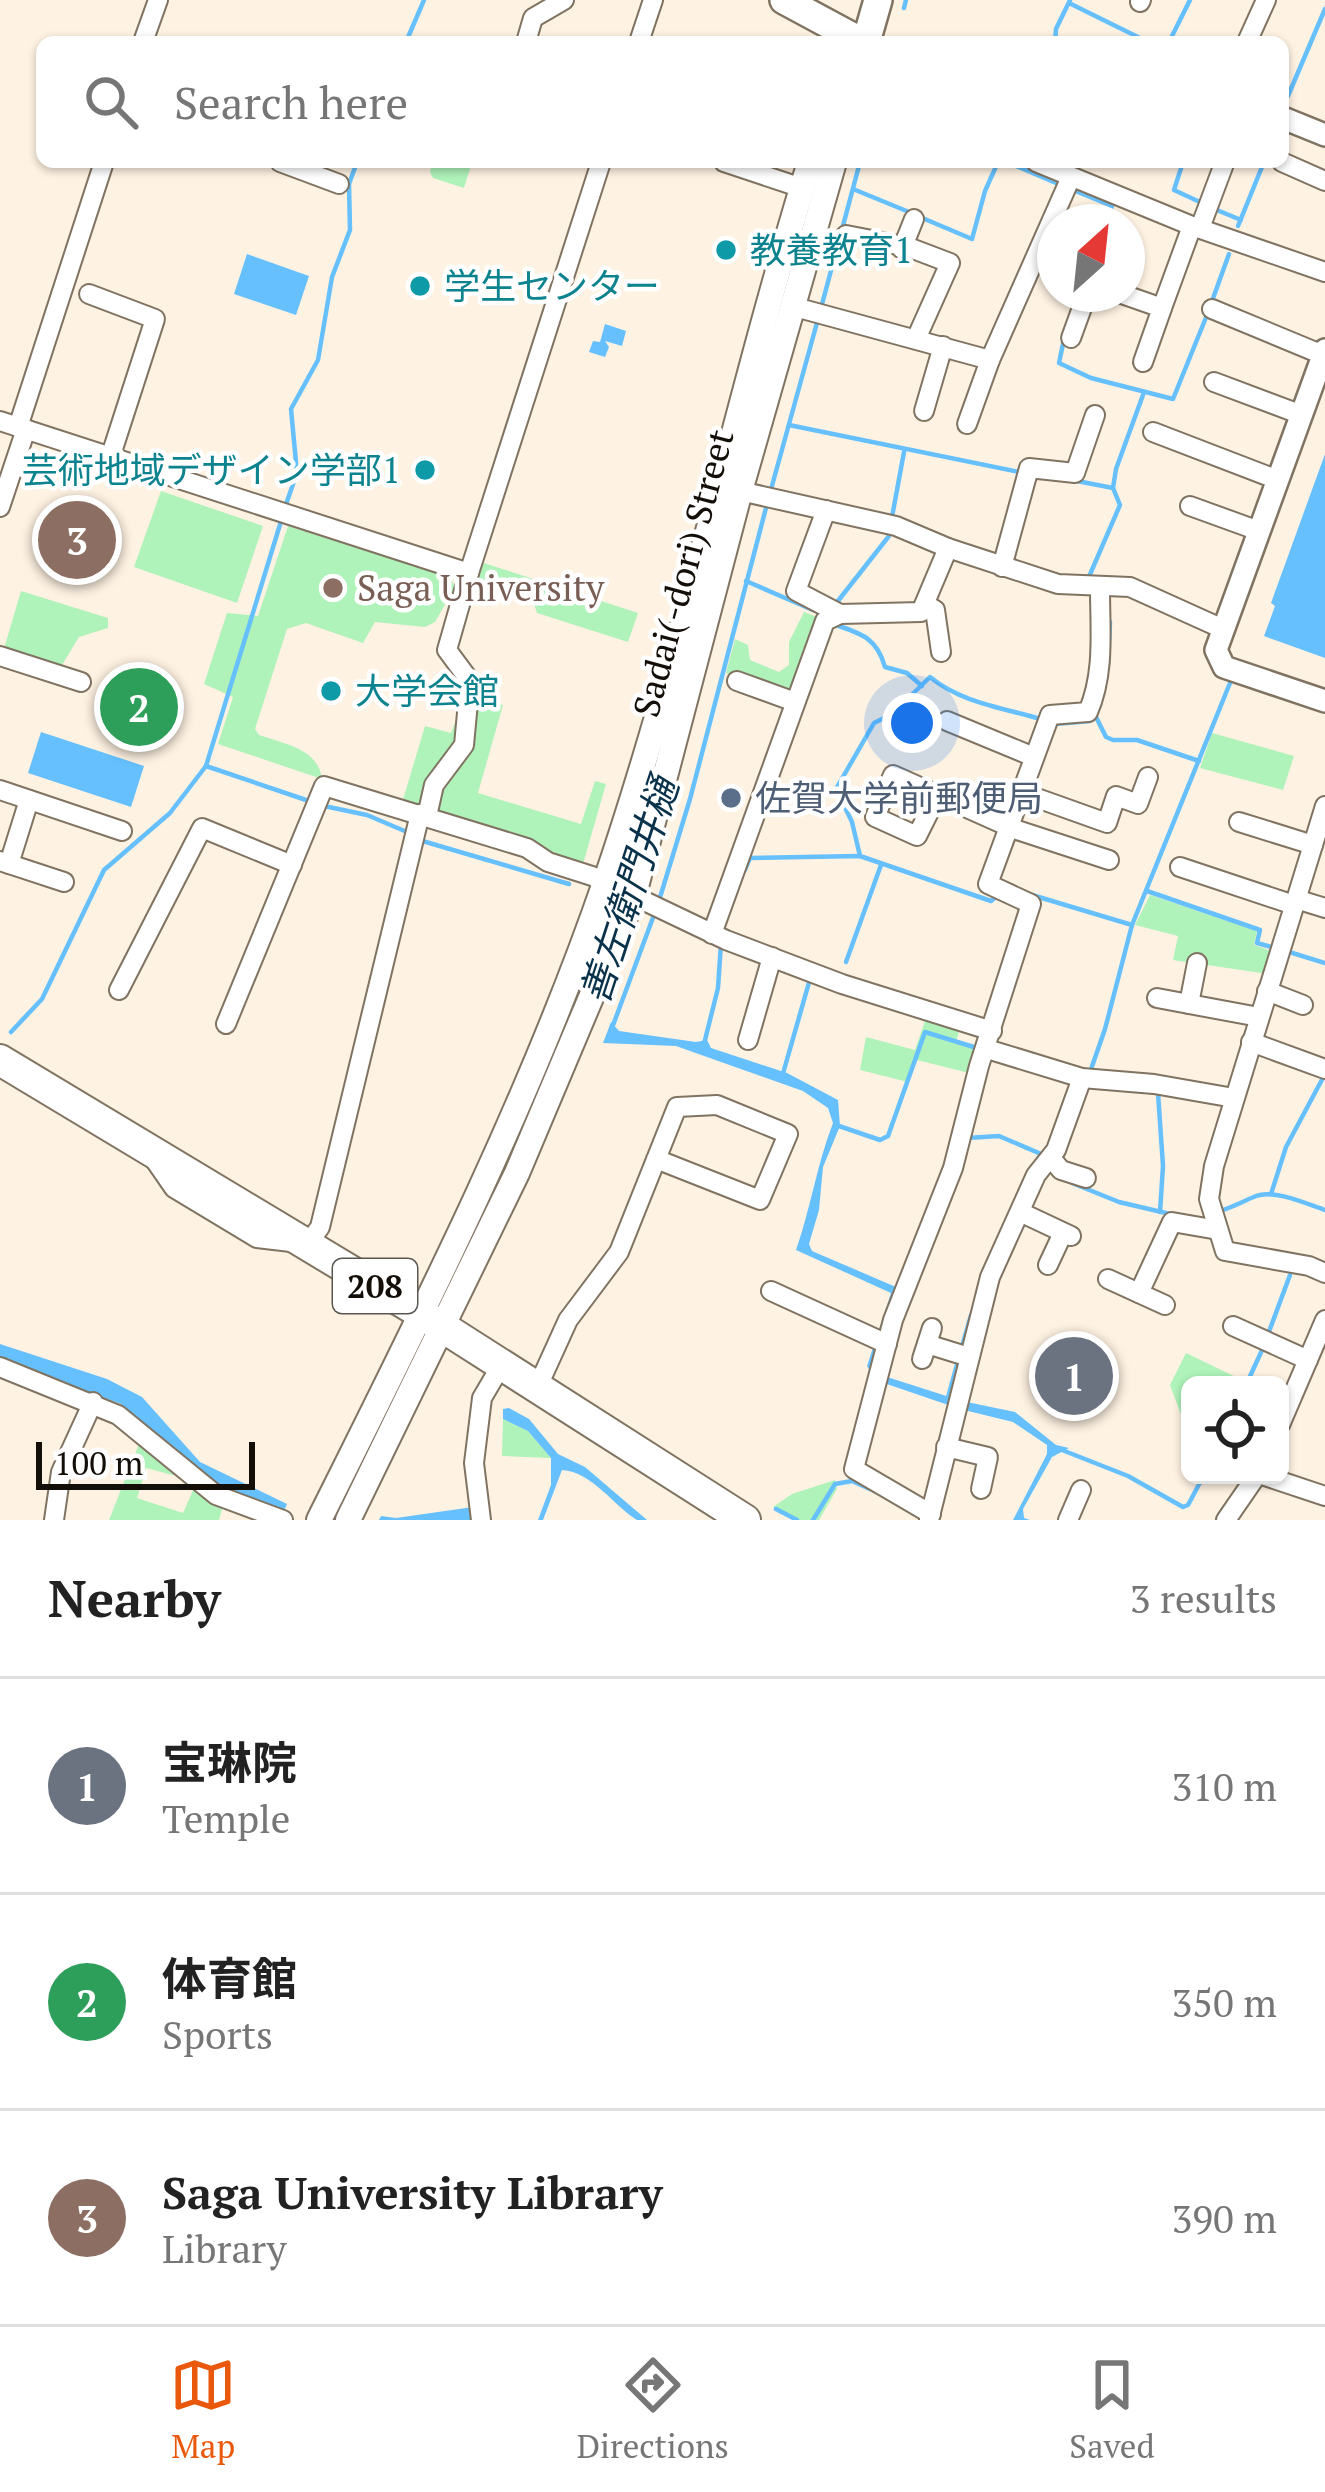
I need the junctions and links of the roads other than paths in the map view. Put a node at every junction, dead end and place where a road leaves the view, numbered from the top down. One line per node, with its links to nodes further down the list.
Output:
1 (158, 0): 8 (street)
2 (564, 0): 9 (street)
3 (653, 0): 10 (street)
4 (784, 0): 11 (main road)
5 (859, 0): 12 (main road)
6 (878, 0): 13 (main road)
7 (1266, 0): 14 (street)
8 (145, 36)
9 (528, 36)
10 (641, 36)
11 (848, 36)
12 (855, 36)
13 (857, 36)
14 (1249, 36)
15 (1289, 120): 16 (street)
16 (1325, 135)
17 (1289, 165): 26 (street)
18 (102, 168): 52 (street)
19 (296, 168): 27 (street)
20 (599, 168): 63 (street)
21 (742, 168): 29 (street)
22 (809, 168): 29 (main road, Sadai(-dori) Street)
23 (833, 168): 39 (main road, Sadai(-dori) Street)
24 (1045, 168): 28 (street)
25 (1222, 168): 30 (street)
26 (1325, 181)
27 (338, 184)
28 (1068, 184): 30 (street); 45 (street)
29 (802, 188): 92 (main road, Sadai(-dori) Street)
30 (1202, 216): 34 (street); 37 (street)
31 (914, 219): 33 (street)
32 (846, 236): 33 (street)
33 (902, 249): 42 (street)
34 (1325, 272)
35 (89, 294): 54 (street)
36 (1145, 302): 37 (street)
37 (1162, 308): 46 (street)
38 (1213, 309): 44 (street)
39 (811, 311): 42 (street); 56 (main road, Sadai(-dori) Street)
40 (1080, 312): 41 (street)
41 (1071, 338)
42 (916, 339): 43 (street)
43 (944, 346): 45 (street); 48 (street)
44 (1324, 352): 50 (street)
45 (990, 360): 51 (street)
46 (1143, 362)
47 (1214, 382): 50 (street)
48 (924, 411)
49 (1095, 415): 62 (street)
50 (1301, 415): 55 (street)
51 (967, 424)
52 (15, 426): 54 (street); 58 (street)
53 (1153, 432): 55 (street)
54 (111, 455): 63 (street)
55 (1278, 480): 60 (street)
56 (759, 495): 59 (street); 94 (main road, Sadai(-dori) Street)
57 (1190, 506): 60 (street)
58 (0, 507)
59 (826, 510): 61 (street); 66 (street)
60 (1259, 531): 67 (street)
61 (948, 548): 62 (street); 65 (street)
62 (1002, 567): 64 (street)
63 (469, 572): 82 (street)
64 (1100, 589): 67 (street); 75 (street)
65 (925, 604): 66 (street); 68 (street)
66 (831, 614): 73 (street)
67 (1223, 629): 72 (street)
68 (941, 652)
69 (0, 656): 71 (street)
70 (737, 681): 73 (street)
71 (82, 682)
72 (1325, 701)
73 (795, 702): 96 (street)
74 (947, 722): 75 (street)
75 (1034, 757): 78 (street)
76 (1148, 777): 78 (street)
77 (0, 790): 80 (street)
78 (1020, 792): 84 (street)
79 (937, 796): 84 (street)
80 (29, 800): 85 (street); 88 (street)
81 (1325, 806): 86 (street)
82 (424, 815): 89 (street); 92 (street); 118 (street)
83 (1239, 822): 86 (street)
84 (1008, 824): 87 (street); 107 (street)
85 (122, 831)
86 (1313, 845): 93 (street)
87 (1109, 860)
88 (5, 862): 91 (street)
89 (292, 865): 99 (street); 105 (street)
90 (1180, 867): 93 (street)
91 (64, 882)
92 (605, 883): 94 (street); 125 (main road, Sadai(-dori) Street)
93 (1295, 902): 95 (street); 100 (street)
94 (649, 905): 96 (street); 125 (main road, Sadai(-dori) Street)
95 (1325, 908)
96 (718, 937): 97 (street)
97 (772, 957): 106 (street); 107 (street)
98 (1197, 963): 102 (street)
99 (119, 990)
100 (1267, 991): 103 (street); 104 (street)
101 (1156, 998): 102 (street)
102 (1189, 1004): 104 (street)
103 (1304, 1005)
104 (1259, 1017): 108 (street)
105 (226, 1024)
106 (748, 1040)
107 (989, 1040): 111 (street); 128 (street)
108 (1251, 1042): 110 (street); 112 (street)
109 (0, 1060): 118 (highway, 208)
110 (1325, 1069)
111 (1087, 1078): 112 (street); 114 (street)
112 (1234, 1098): 117 (street)
113 (656, 1159): 113 (street); 134 (street)
114 (1056, 1164): 115 (street); 116 (street)
115 (1086, 1178)
116 (1026, 1215): 119 (street); 130 (street)
117 (1215, 1219): 120 (street); 123 (street)
118 (308, 1244): 125 (highway, 208)
119 (1048, 1265)
120 (1325, 1273)
121 (1108, 1279): 123 (street)
122 (771, 1291): 128 (street)
123 (1139, 1293): 124 (street)
124 (1165, 1305)
125 (431, 1319): 132 (highway, 208); 146 (main road); 147 (main road)
126 (1325, 1319): 131 (street)
127 (1233, 1326): 131 (street)
128 (881, 1342): 143 (street)
129 (927, 1343): 130 (street)
130 (962, 1355): 137 (street)
131 (1307, 1360): 136 (street)
132 (502, 1364): 134 (highway, 208); 148 (street)
133 (0, 1367): 135 (street)
134 (538, 1386): 149 (highway, 208)
135 (93, 1402): 144 (street); 145 (street)
136 (1289, 1403)
137 (946, 1447): 140 (street); 143 (street)
138 (1252, 1484): 151 (street)
139 (1287, 1484): 142 (street)
140 (981, 1489)
141 (1081, 1490): 150 (street)
142 (1325, 1496)
143 (930, 1517)
144 (54, 1520)
145 (283, 1520)
146 (319, 1520)
147 (348, 1520)
148 (482, 1520)
149 (745, 1520)
150 (1068, 1520)
151 (1226, 1520)

